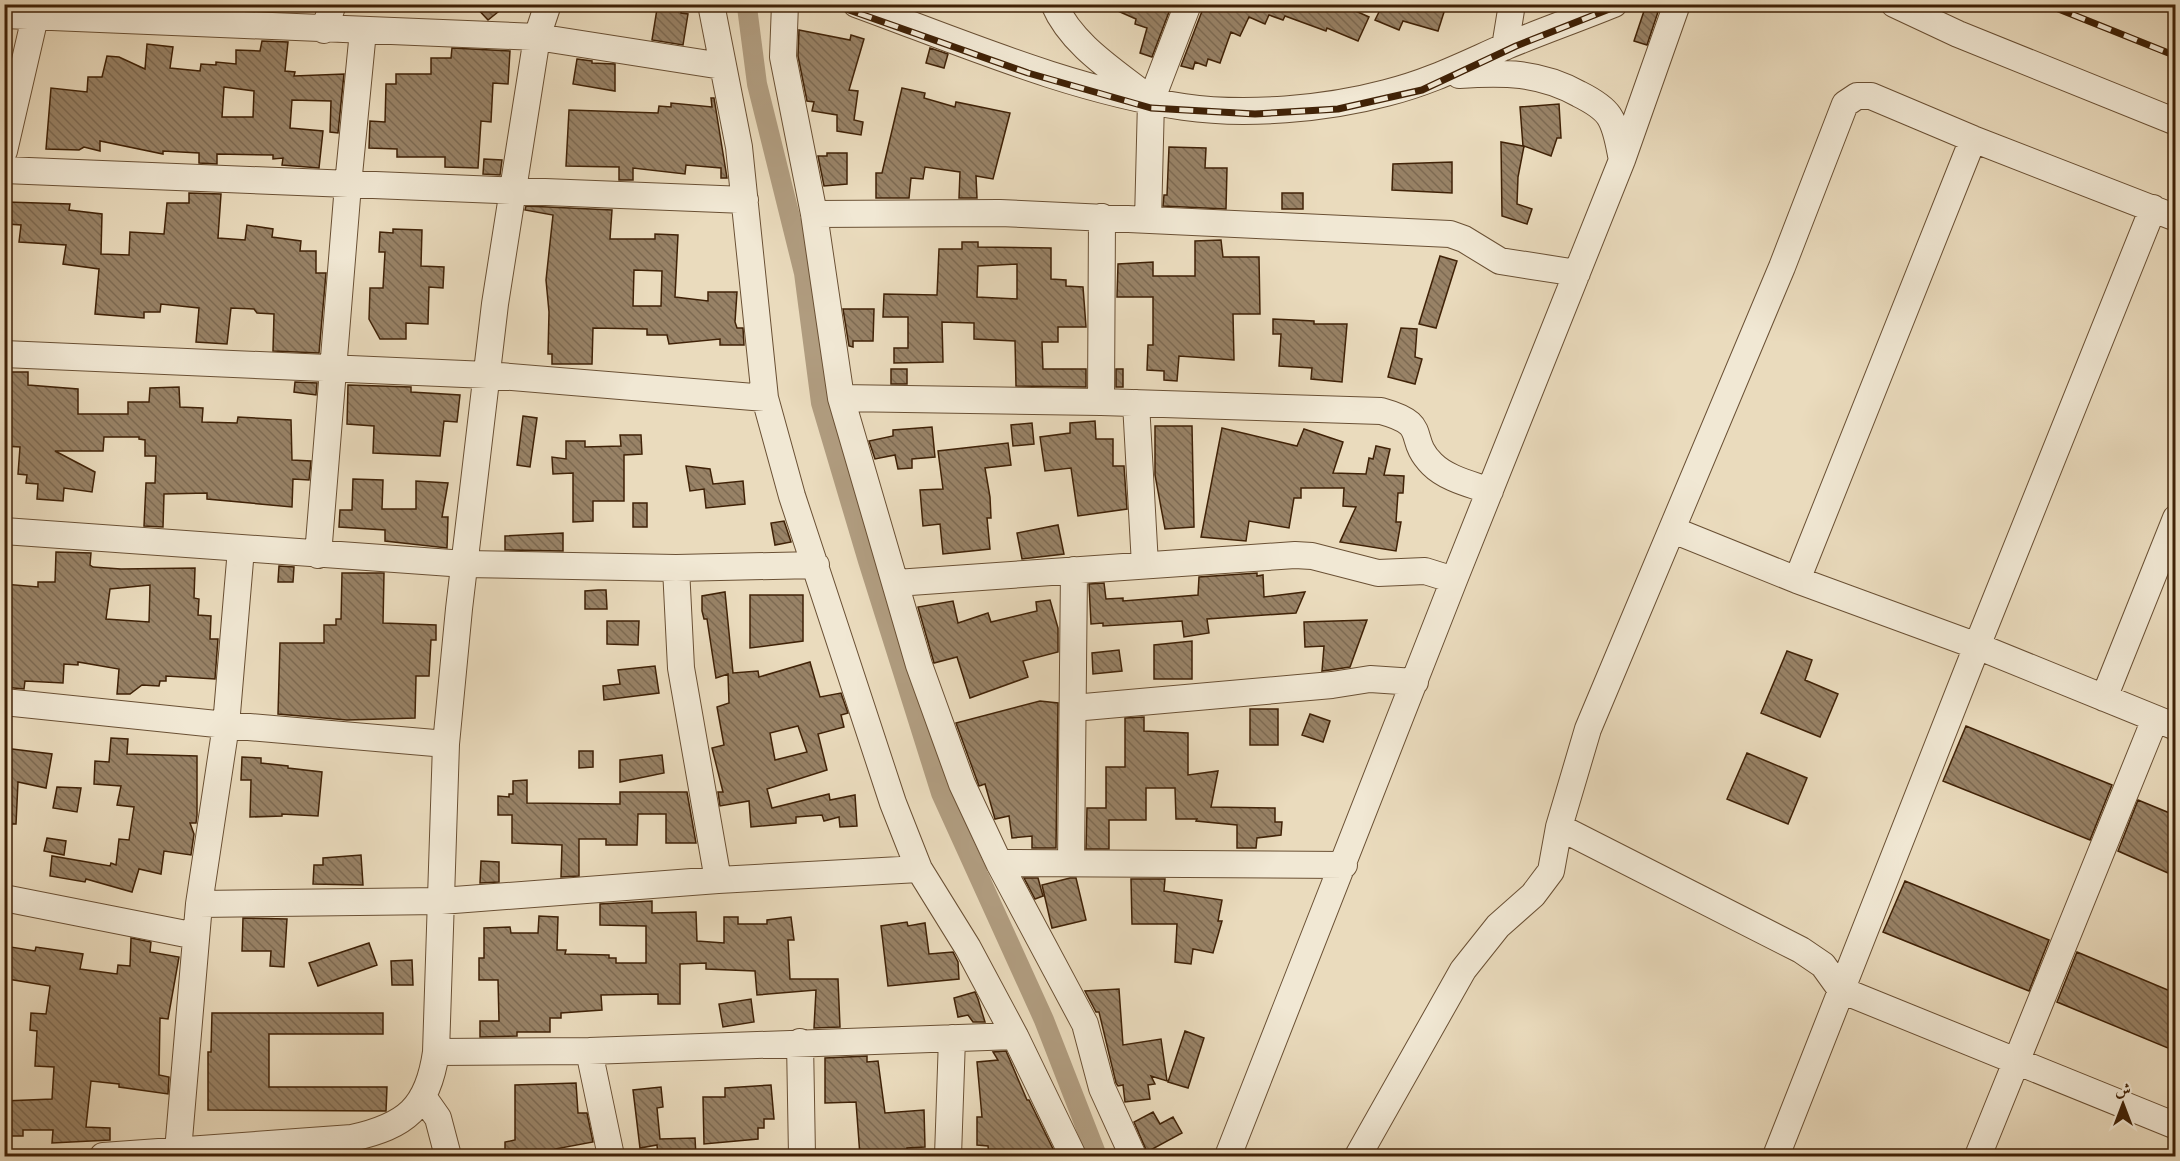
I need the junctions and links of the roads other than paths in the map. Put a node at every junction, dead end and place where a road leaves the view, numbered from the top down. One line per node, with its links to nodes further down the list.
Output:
1 (333, 4): 14 (street)
2 (548, 4): 16 (street)
3 (711, 4): 18 (street)
4 (785, 4): 30 (street)
5 (856, 4): 20 (street)
6 (1054, 4): 20 (street)
7 (1188, 4): 20 (street)
8 (1512, 4): 17 (street)
9 (1614, 4): 17 (street)
10 (1677, 4): 24 (street)
11 (1894, 4): 21 (street)
12 (36, 11): 13 (street); 14 (street); 23 (street)
13 (4, 15)
14 (324, 30): 15 (street)
15 (363, 31): 16 (street); 26 (street)
16 (537, 37): 18 (street); 27 (street)
17 (1504, 47): 19 (street)
18 (722, 66): 28 (street)
19 (1443, 76): 20 (street); 24 (street)
20 (1151, 101): 32 (street)
21 (2175, 122)
22 (1973, 139): 29 (street); 43 (street); 53 (street)
23 (4, 151)
24 (1622, 160): 33 (street)
25 (4, 170): 26 (street)
26 (348, 185): 27 (street); 35 (street)
27 (513, 192): 28 (street); 36 (street)
28 (745, 200): 37 (street)
29 (2164, 213): 55 (street)
30 (814, 214): 31 (street); 38 (street)
31 (1102, 217): 32 (street); 39 (street)
32 (1148, 220): 33 (street)
33 (1577, 273): 41 (street)
34 (4, 354): 35 (street)
35 (333, 369): 36 (street); 46 (street)
36 (487, 375): 37 (street); 47 (street)
37 (765, 398): 49 (street)
38 (842, 398): 39 (street); 54 (street)
39 (1101, 402): 40 (street)
40 (1136, 403): 41 (street); 48 (street)
41 (1490, 491): 52 (street)
42 (2175, 518): 57 (street)
43 (1673, 530): 53 (street); 63 (street)
44 (4, 531): 45 (street)
45 (240, 549): 46 (street); 61 (street)
46 (318, 555): 47 (street)
47 (465, 564): 50 (street); 62 (street)
48 (1145, 565): 51 (street); 52 (street)
49 (816, 566): 50 (street); 67 (street)
50 (676, 568): 68 (street)
51 (1074, 570): 54 (street); 59 (street)
52 (1454, 580): 56 (street)
53 (1797, 580): 55 (street)
54 (896, 583): 64 (street)
55 (1977, 646): 57 (street); 73 (street)
56 (1415, 682): 59 (street); 66 (street)
57 (2104, 698): 60 (street)
58 (4, 702): 61 (street)
59 (1073, 708): 65 (street)
60 (2165, 723): 79 (street)
61 (226, 725): 62 (street); 71 (street)
62 (446, 744): 70 (street)
63 (1559, 827): 73 (street); 91 (street)
64 (999, 863): 65 (street); 89 (street)
65 (1071, 863): 66 (street)
66 (1344, 865): 90 (street)
67 (919, 869): 68 (street); 74 (street)
68 (718, 880): 70 (street)
69 (4, 898): 72 (street)
70 (441, 901): 71 (street); 78 (street)
71 (199, 904): 72 (street)
72 (196, 936): 82 (street)
73 (1841, 990): 79 (street); 92 (street)
74 (1015, 1036): 75 (street); 88 (street)
75 (952, 1038): 76 (street); 87 (street)
76 (800, 1042): 77 (street); 86 (street)
77 (590, 1051): 78 (street); 85 (street)
78 (436, 1052): 80 (street)
79 (2016, 1061): 81 (street); 93 (street)
80 (424, 1098): 82 (street); 84 (street)
81 (2175, 1126)
82 (178, 1151): 83 (street)
83 (103, 1156)
84 (448, 1156)
85 (611, 1156)
86 (802, 1156)
87 (948, 1156)
88 (1074, 1156)
89 (1133, 1156)
90 (1228, 1156)
91 (1358, 1156)
92 (1776, 1156)
93 (1978, 1156)

